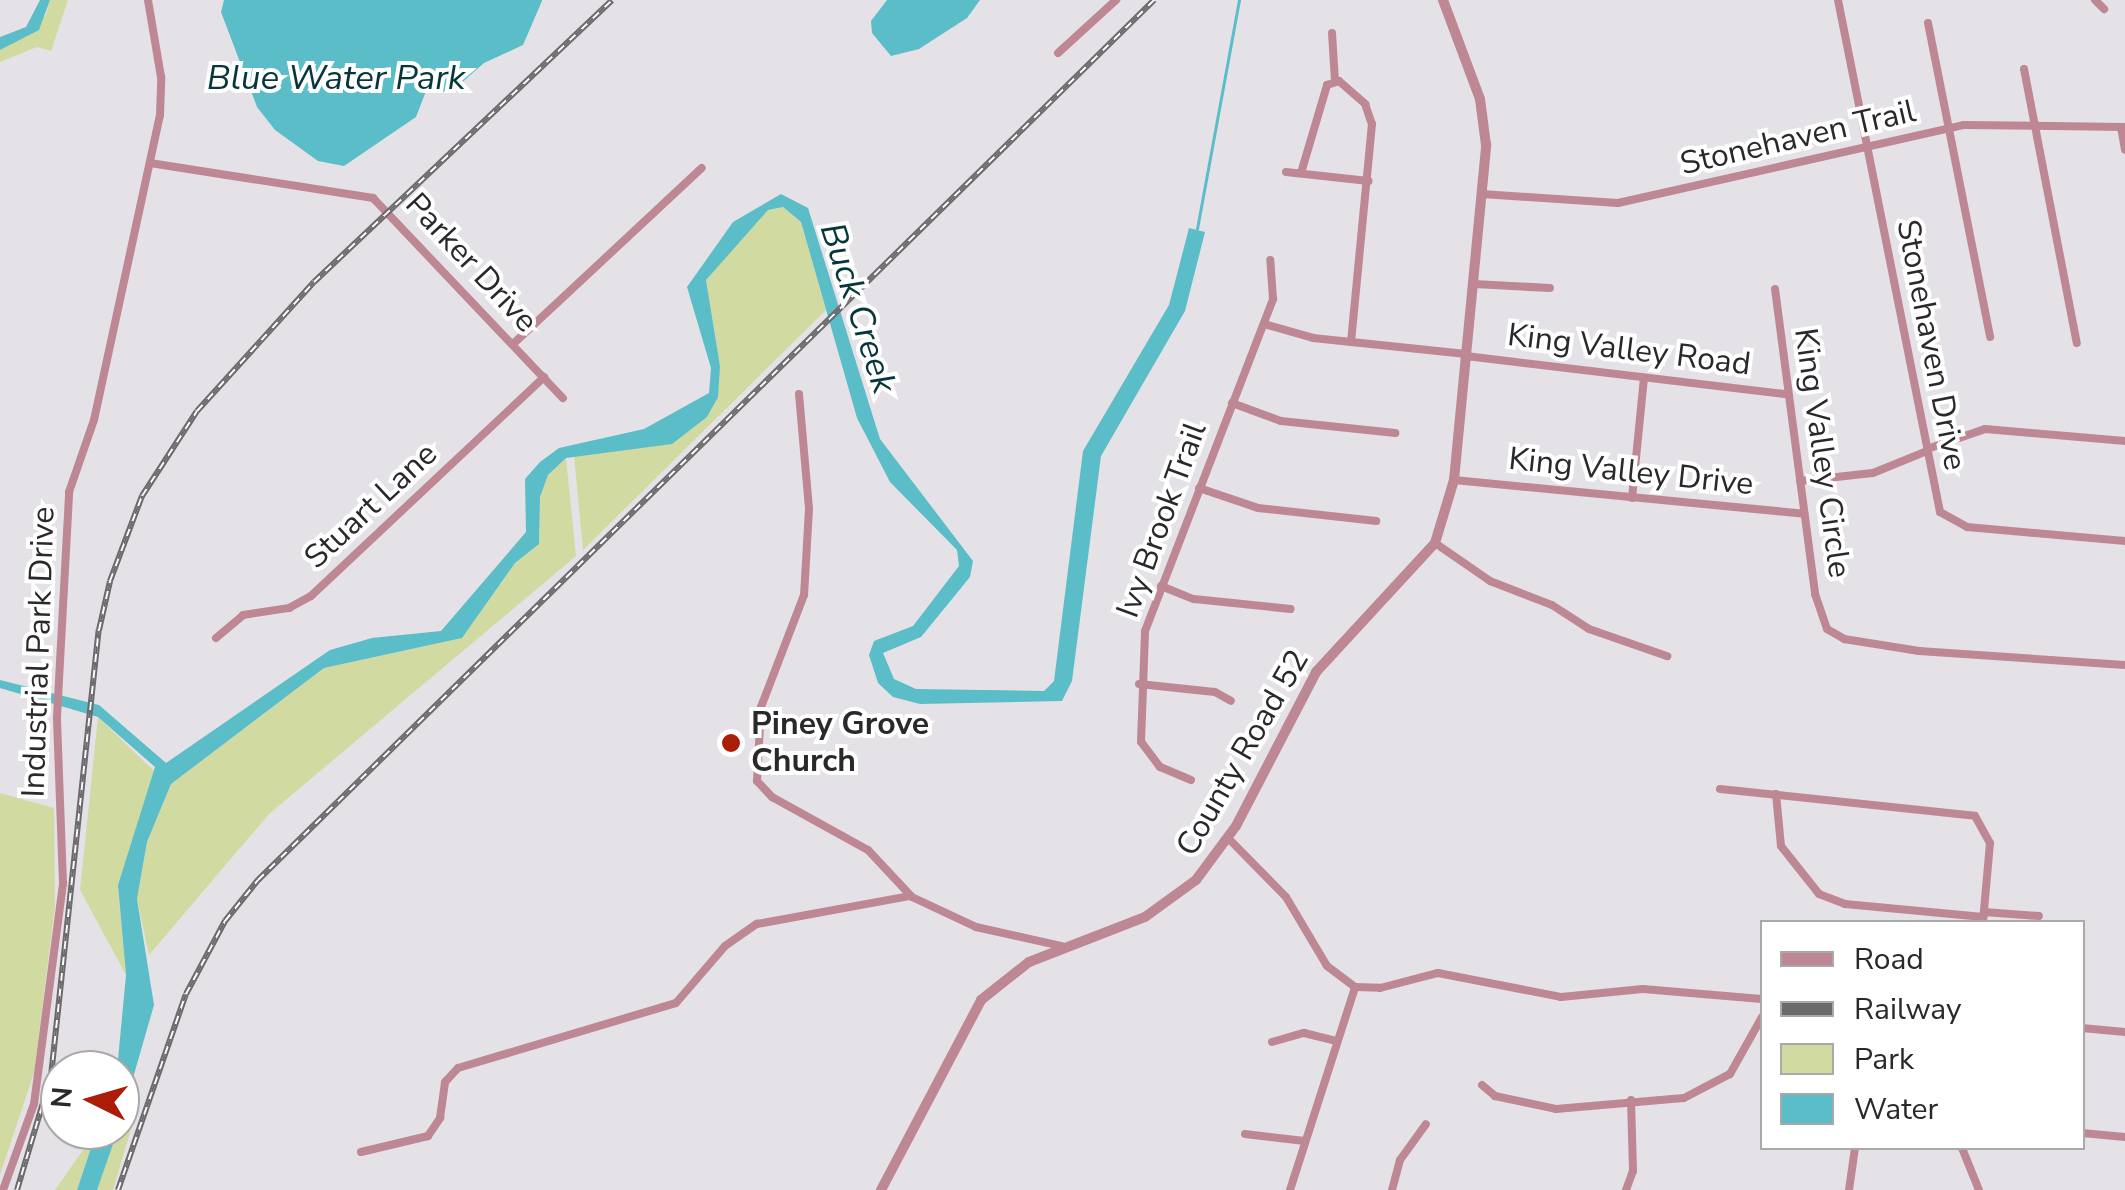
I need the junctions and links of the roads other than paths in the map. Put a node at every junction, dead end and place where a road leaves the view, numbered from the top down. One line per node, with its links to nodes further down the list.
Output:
1 (148, 0): 17 (street, Industrial Park Drive)
2 (1116, 0): 9 (street)
3 (1443, 0): 22 (street, County Road 52)
4 (1838, 0): 15 (street, Stonehaven Drive)
5 (2095, 0): 6 (street)
6 (2104, 8)
7 (1928, 23): 14 (street)
8 (1332, 33): 11 (street)
9 (1058, 52)
10 (2024, 69): 12 (street)
11 (1336, 81): 20 (street); 21 (street)
12 (2035, 125): 13 (street, Stonehaven Trail); 14 (street, Stonehaven Trail); 30 (street)
13 (2123, 127): 16 (street)
14 (1949, 128): 15 (street, Stonehaven Trail); 28 (street)
15 (1867, 147): 22 (street, Stonehaven Trail); 41 (street, Stonehaven Drive)
16 (2125, 150)
17 (150, 163): 31 (street, Parker Drive); 82 (street, Industrial Park Drive)
18 (702, 168): 31 (street)
19 (1286, 172): 20 (street)
20 (1300, 173): 21 (street)
21 (1369, 181): 29 (street)
22 (1482, 194): 24 (street, County Road 52)
23 (1270, 260): 27 (street, Ivy Brook Trail)
24 (1474, 284): 25 (street); 32 (street, County Road 52)
25 (1550, 288)
26 (1775, 290): 36 (street, King Valley Circle)
27 (1264, 324): 29 (street, King Valley Road); 38 (street, Ivy Brook Trail)
28 (1990, 337)
29 (1351, 342): 32 (street, King Valley Road)
30 (2077, 343)
31 (512, 344): 33 (street, Parker Drive)
32 (1466, 355): 34 (street, King Valley Road); 42 (street, County Road 52)
33 (544, 377): 37 (street, Parker Drive); 52 (street, Stuart Lane)
34 (1644, 378): 36 (street, King Valley Road); 45 (street)
35 (799, 394): 61 (street)
36 (1787, 394): 43 (street, King Valley Circle)
37 (563, 398)
38 (1232, 403): 39 (street); 44 (street, Ivy Brook Trail)
39 (1395, 433)
40 (2125, 441): 41 (street)
41 (1927, 450): 43 (street); 48 (street, Stonehaven Drive)
42 (1454, 480): 45 (street, King Valley Drive); 49 (street, County Road 52)
43 (1800, 481): 46 (street, King Valley Circle)
44 (1199, 488): 47 (street); 50 (street, Ivy Brook Trail)
45 (1632, 498): 46 (street, King Valley Drive)
46 (1804, 514): 54 (street, King Valley Circle)
47 (1376, 521)
48 (2125, 541)
49 (1435, 543): 53 (street); 60 (street, County Road 52)
50 (1161, 586): 51 (street); 55 (street, Ivy Brook Trail)
51 (1290, 610)
52 (216, 638)
53 (1668, 656)
54 (2125, 665)
55 (1139, 684): 56 (street); 57 (street, Ivy Brook Trail)
56 (1231, 701)
57 (1191, 780)
58 (1720, 789): 59 (street)
59 (1776, 794): 63 (street); 63 (street)
60 (1229, 838): 64 (street, County Road 52); 65 (street)
61 (910, 896): 64 (street); 81 (street)
62 (2039, 916): 63 (street)
63 (1983, 917)
64 (1062, 946): 83 (street, County Road 52)
65 (1355, 987): 66 (street); 70 (street)
66 (1760, 999)
67 (1760, 1021): 73 (street)
68 (2085, 1028): 69 (street)
69 (2125, 1032)
70 (1337, 1040): 71 (street); 78 (street)
71 (1272, 1042)
72 (1482, 1085): 73 (street)
73 (1631, 1100): 86 (street)
74 (1426, 1124): 85 (street)
75 (2085, 1133): 77 (street)
76 (1246, 1134): 78 (street)
77 (2125, 1137)
78 (1305, 1141): 84 (street)
79 (1855, 1150): 87 (street)
80 (1963, 1150): 88 (street)
81 (361, 1152)
82 (2, 1190)
83 (881, 1190)
84 (1290, 1190)
85 (1392, 1190)
86 (1626, 1190)
87 (1850, 1190)
88 (1980, 1190)

